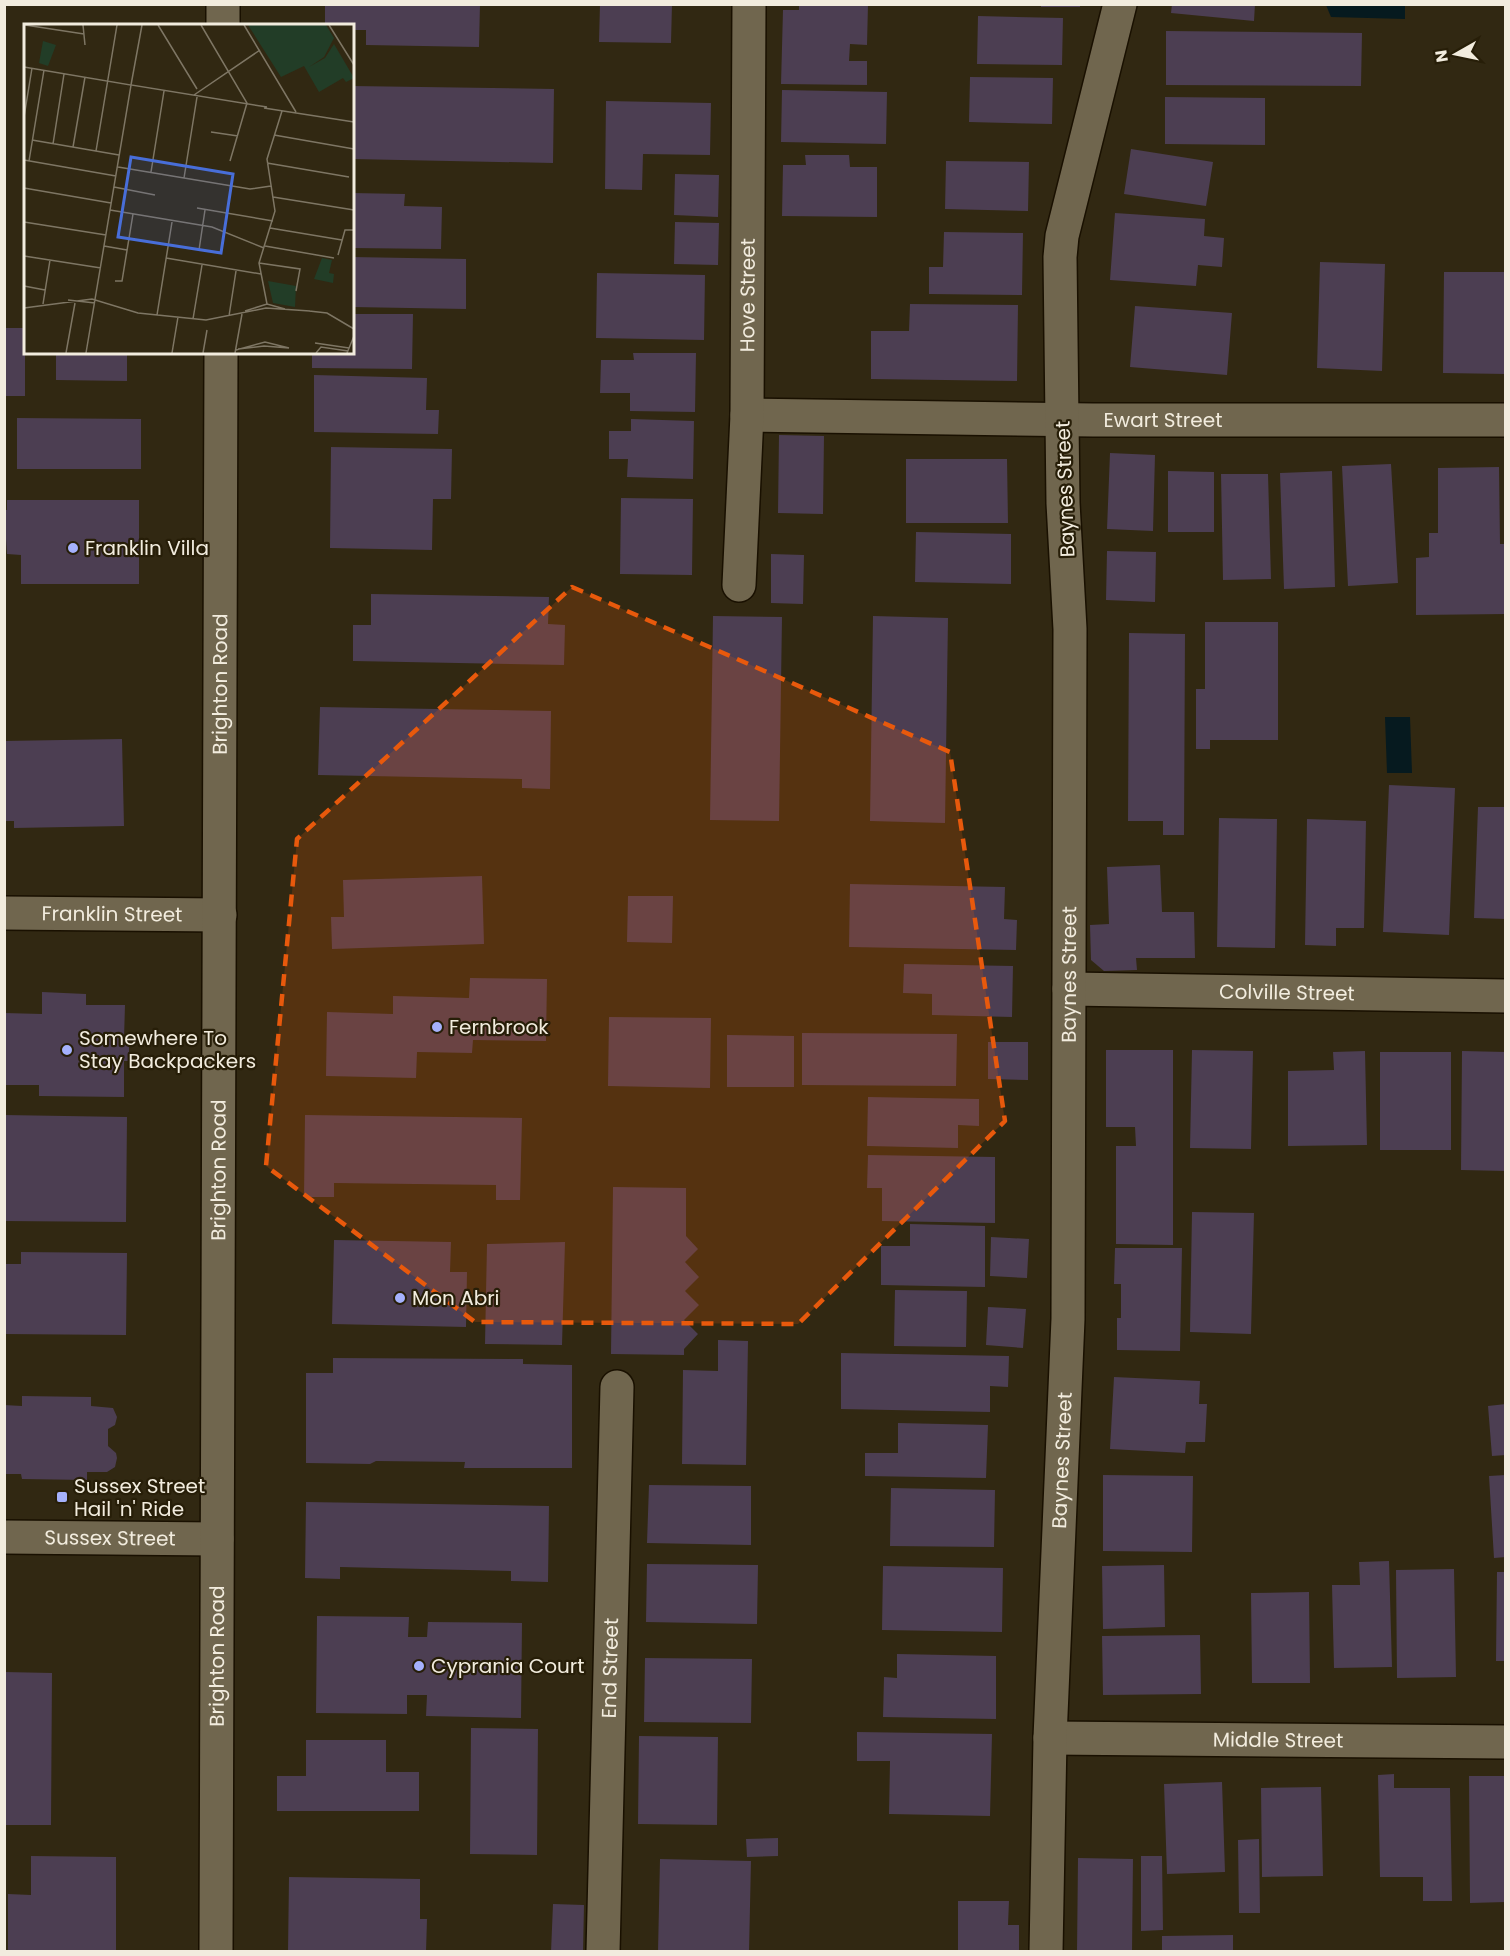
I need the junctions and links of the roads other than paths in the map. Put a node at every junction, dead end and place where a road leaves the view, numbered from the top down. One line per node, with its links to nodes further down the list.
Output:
1 (223, 4): 4 (street)
2 (750, 4): 6 (street, Hove Street)
3 (1120, 4): 7 (street, Baynes Street)
4 (223, 24)
5 (221, 354): 11 (street, Brighton Road)
6 (747, 416): 7 (street, Ewart Street); 9 (street, Hove Street)
7 (1062, 420): 8 (street, Ewart Street); 12 (street, Baynes Street)
8 (1506, 420)
9 (739, 585)
10 (4, 913): 11 (street, Franklin Street)
11 (220, 915): 16 (street, Brighton Road)
12 (1069, 989): 13 (street, Colville Street); 17 (street, Baynes Street)
13 (1506, 996)
14 (617, 1387): 20 (street, End Street)
15 (4, 1537): 16 (street, Sussex Street)
16 (218, 1539): 19 (street, Brighton Road)
17 (1050, 1738): 18 (street, Middle Street); 21 (street, Baynes Street)
18 (1506, 1742)
19 (216, 1952)
20 (603, 1952)
21 (1046, 1952)

